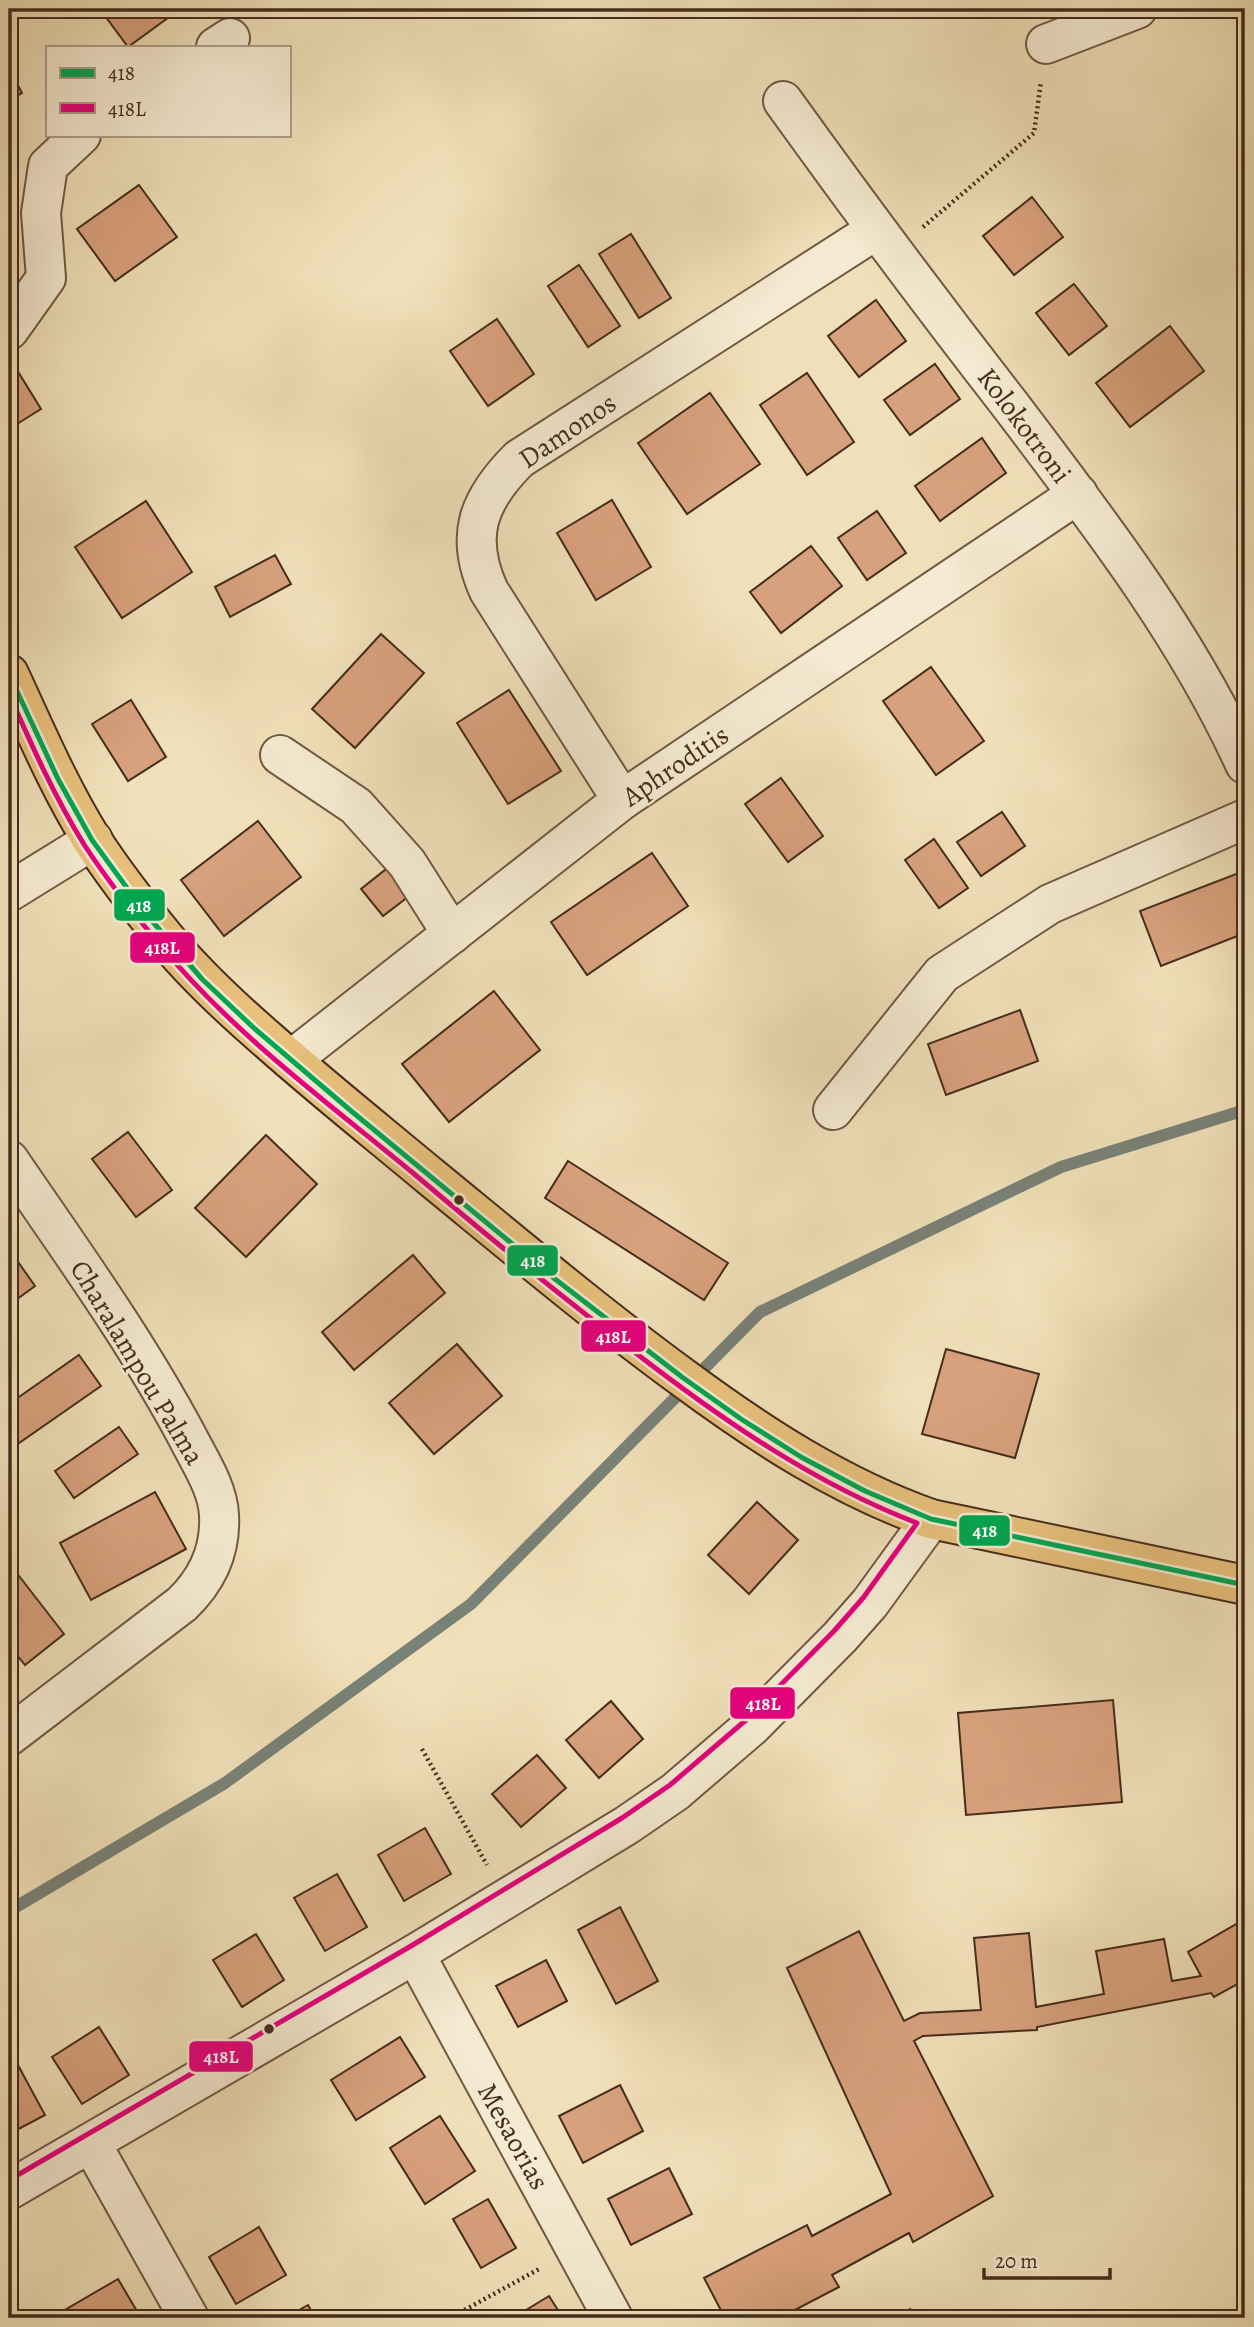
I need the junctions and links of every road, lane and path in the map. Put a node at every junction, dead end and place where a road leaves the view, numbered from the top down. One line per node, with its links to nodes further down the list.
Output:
1 (1137, 9): 2 (street)
2 (1046, 44): 5 (path)
3 (783, 101): 5 (street, Kolokotroni)
4 (80, 136): 6 (street)
5 (885, 241): 7 (street, Kolokotroni); 11 (street, Damonos)
6 (9, 330)
7 (1078, 494): 10 (street, Kolokotroni); 11 (street, Aphroditis)
8 (9, 674): 13 (main road)
9 (280, 755): 15 (street)
10 (1245, 764)
11 (622, 800): 15 (street, Aphroditis)
12 (1245, 819): 17 (street)
13 (93, 840): 14 (street); 16 (main road)
14 (9, 892)
15 (453, 934): 16 (street, Aphroditis)
16 (291, 1060): 19 (main road)
17 (833, 1110)
18 (9, 1160): 21 (street, Charalampou Palma)
19 (931, 1520): 20 (main road); 23 (street)
20 (1245, 1585)
21 (9, 1736)
22 (422, 1749): 23 (path)
23 (505, 1898): 24 (street)
24 (415, 1954): 25 (street); 27 (street, Mesaorias)
25 (91, 2143): 26 (street); 28 (street)
26 (9, 2190)
27 (576, 2250): 29 (path); 30 (street, Mesaorias)
28 (189, 2318)
29 (450, 2318)
30 (613, 2318)

